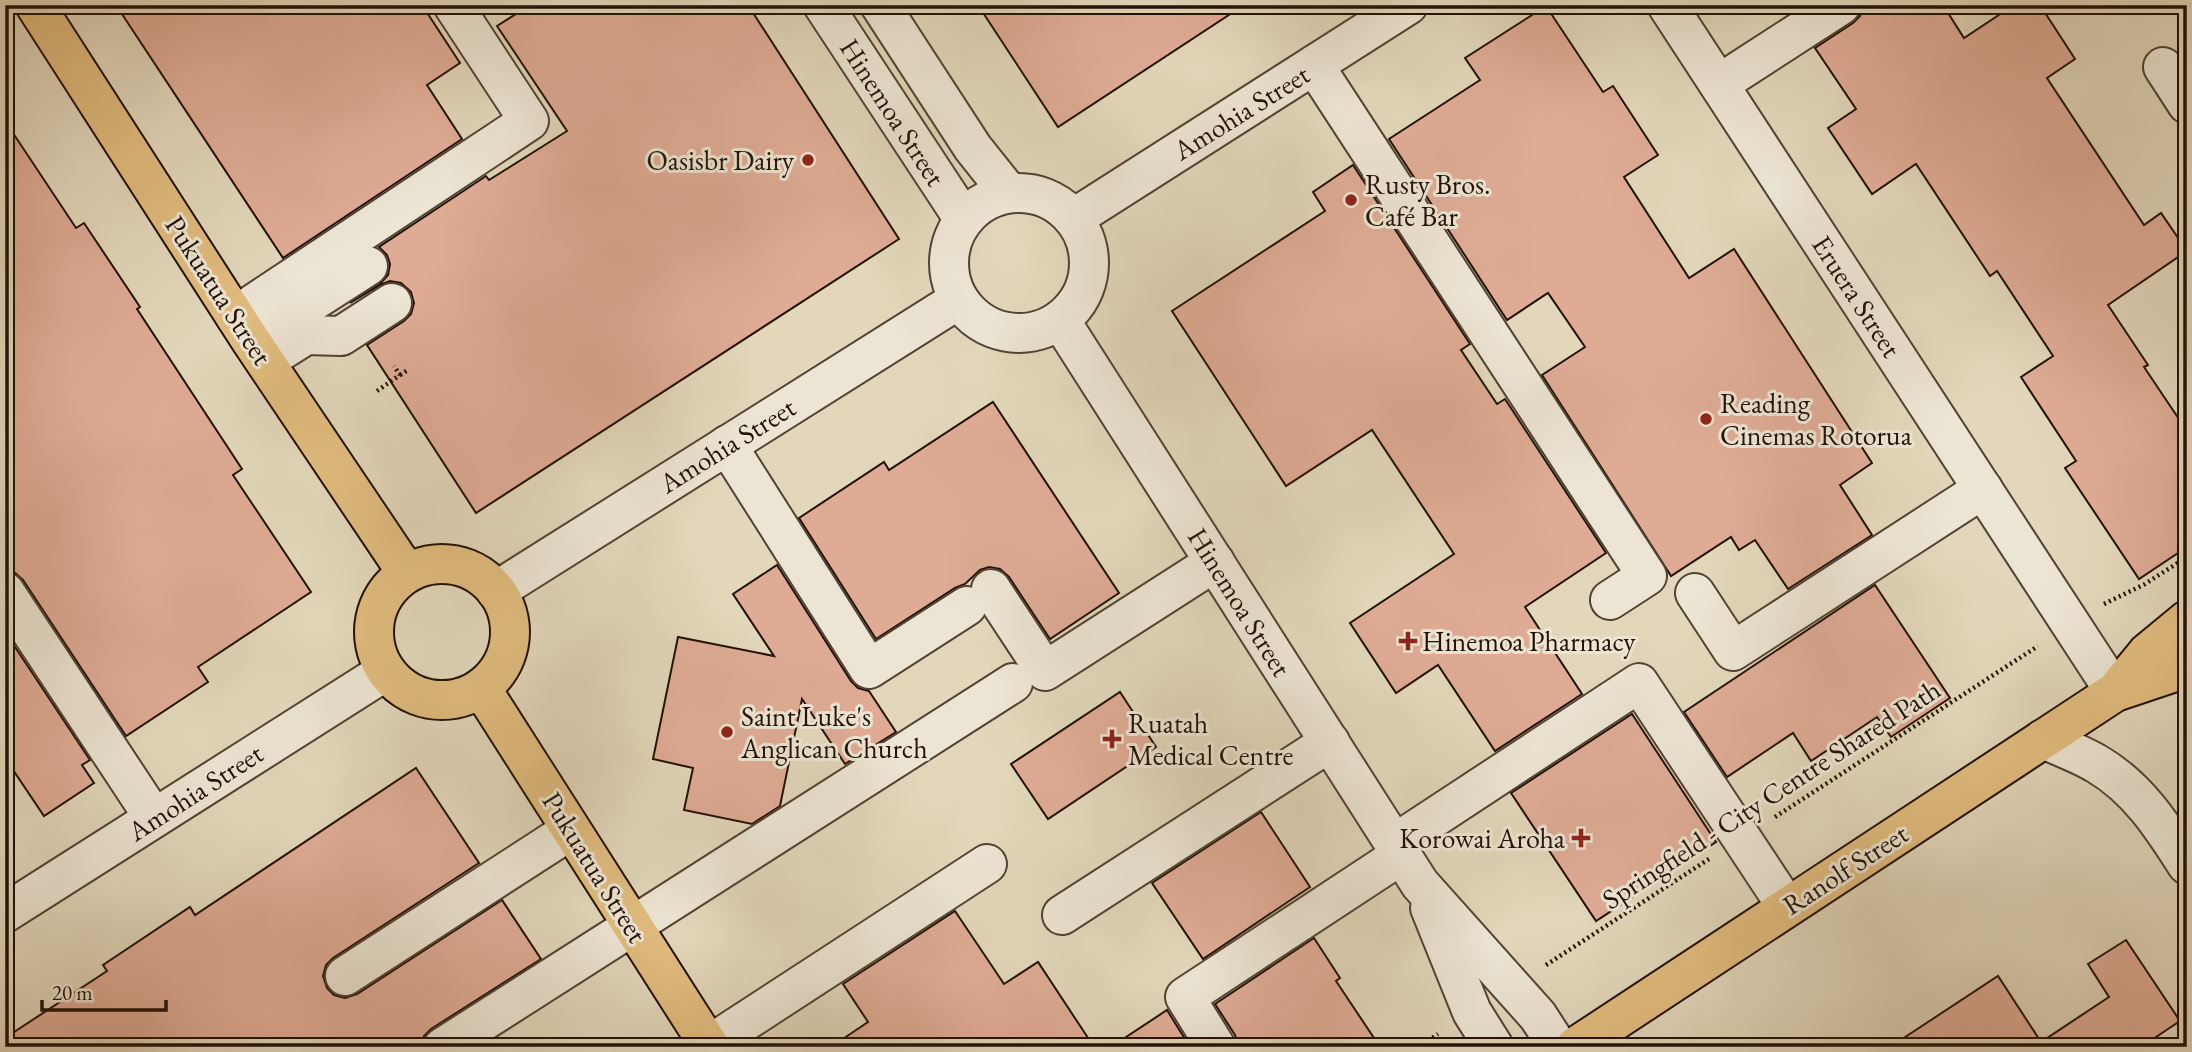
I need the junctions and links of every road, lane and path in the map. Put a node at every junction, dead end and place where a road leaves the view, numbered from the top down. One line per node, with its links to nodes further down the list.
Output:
1 (34, 5): 19 (main road, Pukuatua Street)
2 (453, 5): 19 (street)
3 (823, 5): 13 (street, Hinemoa Street)
4 (880, 5): 12 (street, Hinemoa Street)
5 (1408, 5): 8 (street, Amohia Street)
6 (1667, 5): 10 (street, Eruera Street)
7 (1841, 5): 10 (street)
8 (1314, 65): 14 (street, Amohia Street); 32 (street)
9 (2163, 67): 11 (street)
10 (1719, 84): 25 (street, Eruera Street)
11 (2187, 104)
12 (1008, 192): 13 (street); 14 (street)
13 (963, 218): 16 (street)
14 (1074, 218): 18 (street)
15 (368, 267): 19 (street)
16 (958, 300): 18 (street); 24 (street, Amohia Street)
17 (393, 303): 19 (street)
18 (1060, 320): 27 (street, Hinemoa Street)
19 (251, 339): 28 (main road, Pukuatua Street)
20 (394, 366): 22 (path)
21 (408, 370): 22 (path)
22 (400, 375): 23 (path)
23 (377, 391)
24 (727, 445): 27 (street); 29 (street, Amohia Street)
25 (1983, 489): 31 (street); 40 (street, Eruera Street)
26 (2187, 557): 33 (path)
27 (1215, 562): 42 (street, Hinemoa Street)
28 (407, 573): 29 (main road); 37 (main road)
29 (496, 591): 39 (main road)
30 (5, 592): 43 (street)
31 (1695, 593)
32 (1610, 600)
33 (2107, 602)
34 (2187, 620): 40 (main road, Ranolf Street)
35 (2036, 648): 45 (path, Springfield - City Centre Shared Path)
36 (2187, 668): 40 (main road, Ranolf Street)
37 (386, 670): 39 (main road); 43 (street, Amohia Street)
38 (1013, 683): 52 (street)
39 (481, 688): 44 (main road, Pukuatua Street)
40 (2115, 692): 41 (main road, Ranolf Street)
41 (2043, 738): 46 (street); 49 (main road, Ranolf Street)
42 (1330, 742): 47 (street, Hinemoa Street); 51 (street)
43 (154, 818): 50 (street, Amohia Street)
44 (571, 830): 52 (main road, Pukuatua Street); 54 (street)
45 (1741, 838): 47 (street); 49 (street); 53 (path, Springfield - City Centre Shared Path)
46 (2185, 857)
47 (1405, 861): 59 (street); 60 (street, Hinemoa Street); 61 (street, Hinemoa Street)
48 (987, 864): 57 (street)
49 (1787, 907): 62 (main road, Ranolf Street)
50 (5, 913)
51 (1062, 915)
52 (633, 927): 57 (main road, Pukuatua Street); 58 (street)
53 (1541, 968)
54 (345, 976)
55 (5, 998): 56 (path)
56 (5, 1016)
57 (709, 1046)
58 (443, 1047)
59 (1216, 1047)
60 (1494, 1047)
61 (1558, 1047)
62 (1575, 1047)

